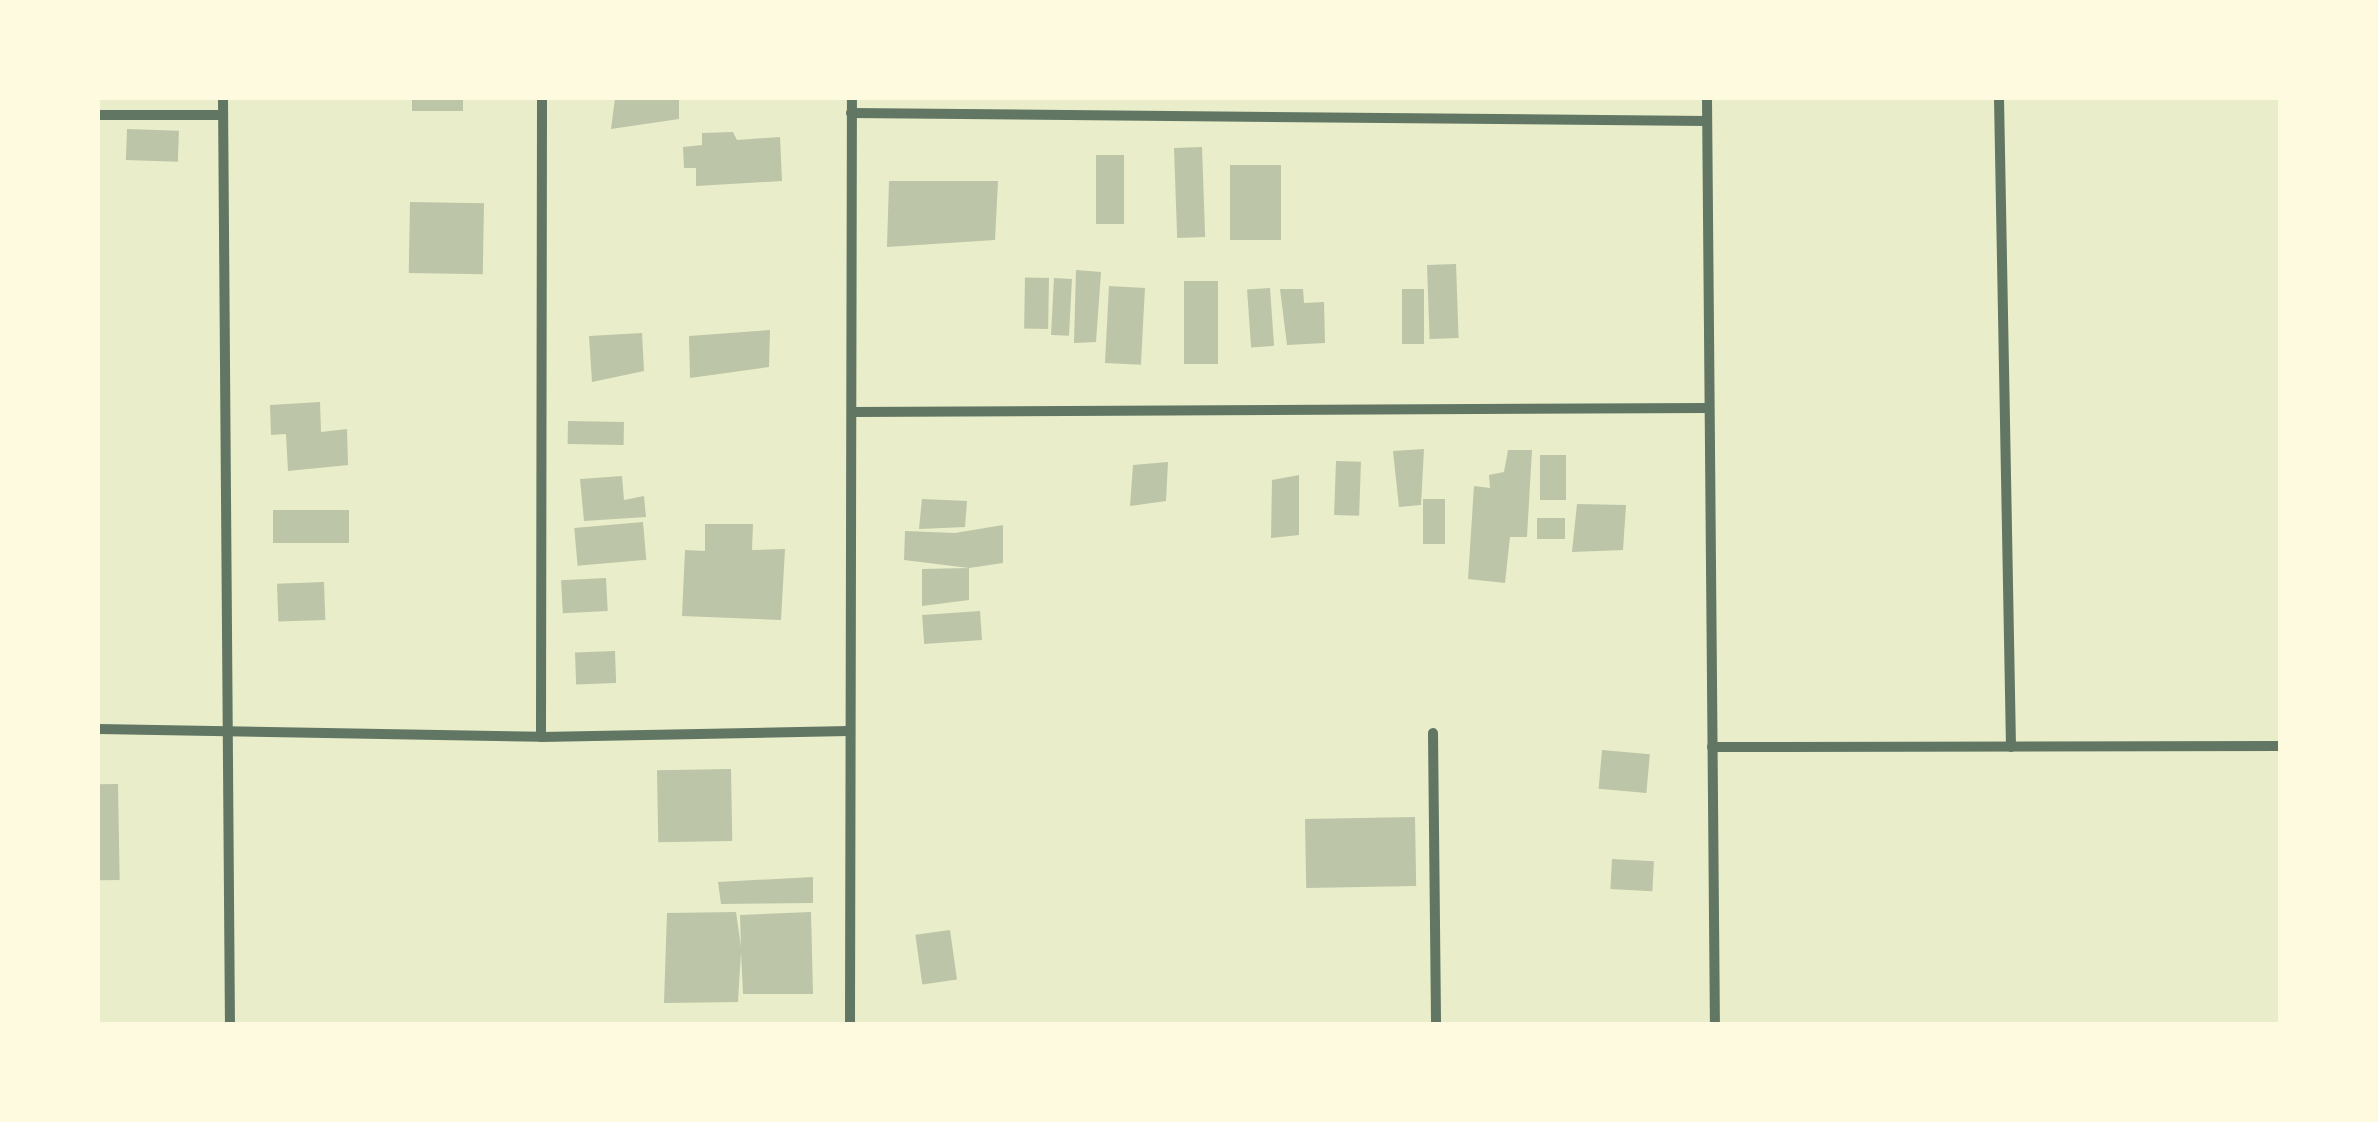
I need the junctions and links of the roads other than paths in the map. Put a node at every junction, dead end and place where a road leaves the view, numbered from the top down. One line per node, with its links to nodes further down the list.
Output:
1 (223, 98): 7 (street)
2 (542, 98): 16 (street)
3 (852, 98): 6 (street)
4 (1707, 98): 9 (street)
5 (1999, 98): 19 (street)
6 (852, 112): 9 (street); 11 (street)
7 (223, 114): 8 (street); 13 (street)
8 (98, 115)
9 (1707, 120): 10 (street)
10 (1710, 408): 11 (street); 18 (street)
11 (854, 412): 14 (street)
12 (98, 729): 13 (street)
13 (228, 730): 16 (street); 20 (street)
14 (849, 731): 16 (street); 21 (street)
15 (1434, 732): 22 (street)
16 (541, 737)
17 (2280, 746): 19 (street)
18 (1712, 747): 19 (street); 23 (street)
19 (2011, 747)
20 (230, 1024)
21 (850, 1024)
22 (1436, 1024)
23 (1715, 1024)

